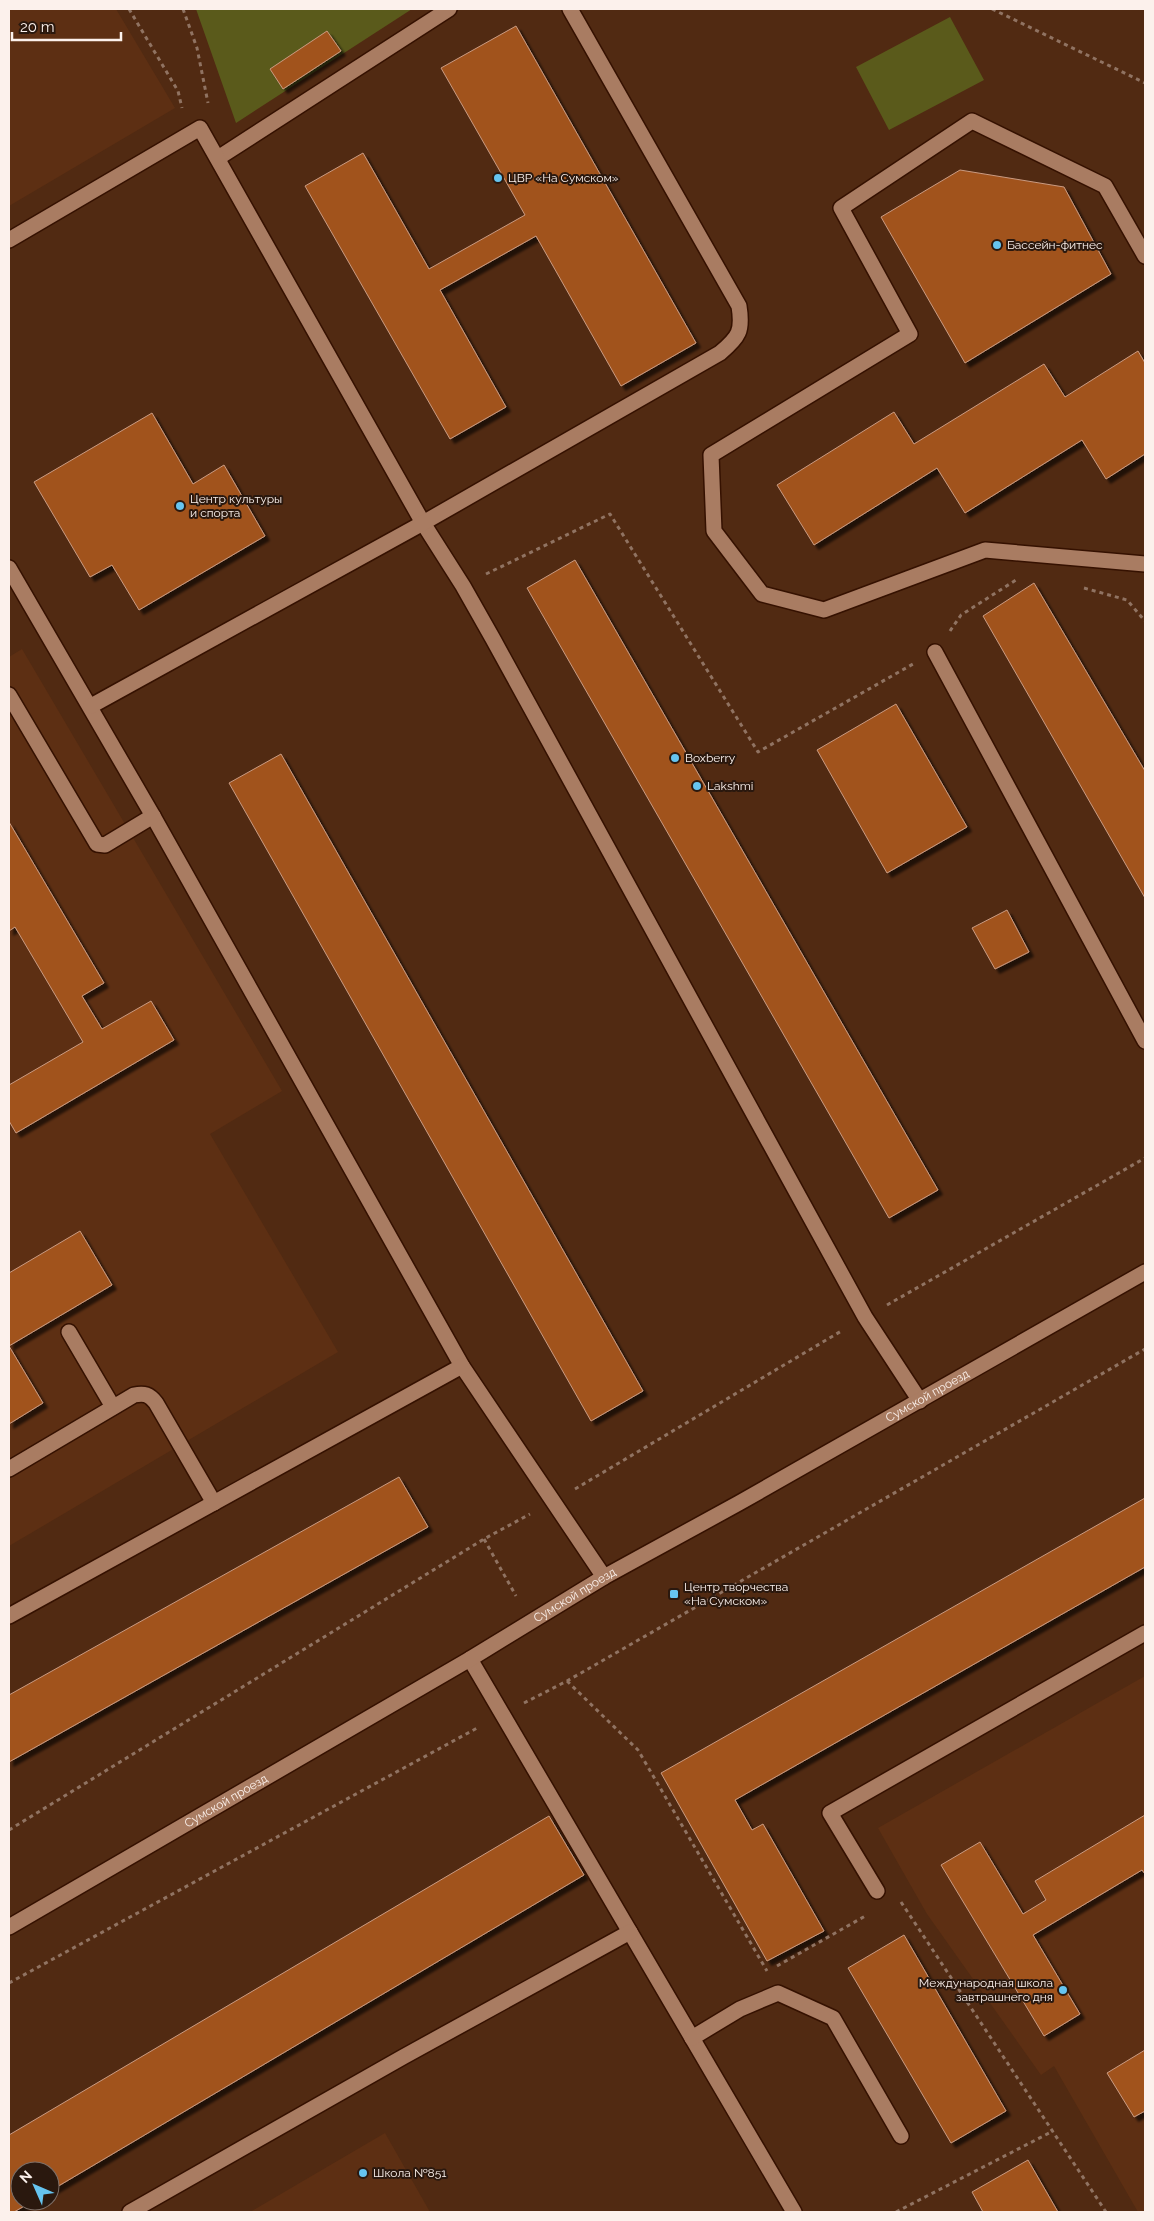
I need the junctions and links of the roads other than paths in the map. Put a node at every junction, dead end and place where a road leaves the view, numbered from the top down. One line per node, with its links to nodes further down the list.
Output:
1 (449, 9): 3 (street)
2 (570, 9): 6 (street)
3 (218, 158): 4 (street); 6 (street)
4 (9, 240)
5 (1145, 256): 7 (street)
6 (423, 523): 11 (street); 17 (street)
7 (1145, 564)
8 (9, 568): 11 (street)
9 (935, 652): 13 (street)
10 (9, 695): 12 (street)
11 (91, 706): 12 (street)
12 (153, 816): 16 (street)
13 (1145, 1041)
14 (1145, 1272): 17 (street, Сумской проезд)
15 (69, 1332): 18 (street)
16 (462, 1366): 20 (street); 21 (street)
17 (920, 1401): 21 (street, Сумской проезд)
18 (113, 1407): 19 (street); 20 (street)
19 (9, 1469)
20 (214, 1503): 22 (street)
21 (604, 1577): 24 (street, Сумской проезд)
22 (9, 1616)
23 (1145, 1633): 25 (street)
24 (470, 1659): 26 (street, Сумской проезд); 27 (street)
25 (877, 1891)
26 (9, 1927)
27 (630, 1932): 28 (street); 30 (street)
28 (692, 2038): 29 (street); 31 (street)
29 (901, 2136)
30 (130, 2212)
31 (794, 2212)

